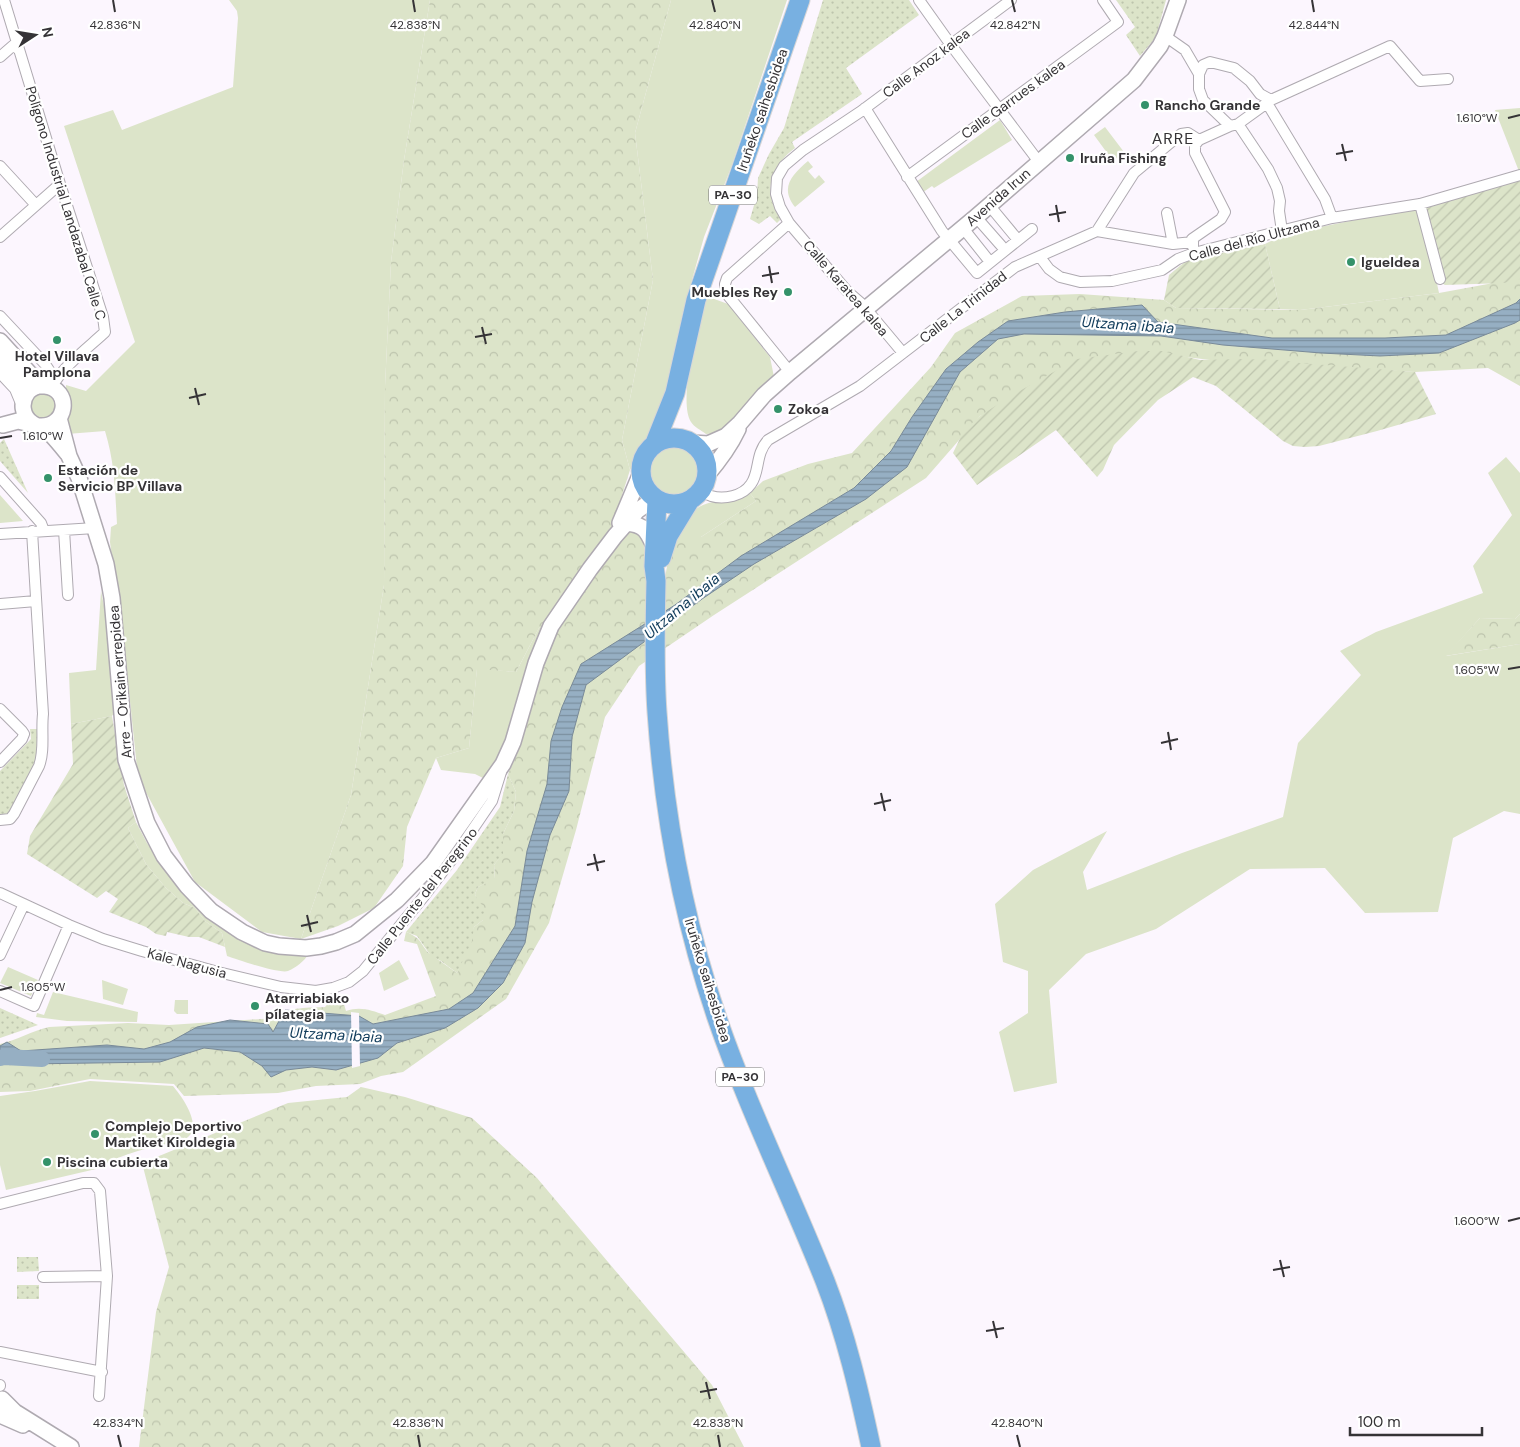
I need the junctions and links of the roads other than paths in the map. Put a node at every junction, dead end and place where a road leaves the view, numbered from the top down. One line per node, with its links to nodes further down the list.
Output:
1 (4, 0): 8 (street, Polígono Industrial Landazabal Calle C)
2 (800, 0): 51 (highway, Iruñeko saihesbidea / PA-30)
3 (919, 0): 9 (street)
4 (1011, 0): 9 (street, Calle Anoz kalea)
5 (1103, 0): 15 (street, Calle Garrues kalea)
6 (1178, 0): 7 (main road, Avenida Irun)
7 (1165, 36): 11 (street); 18 (main road, Avenida Irun)
8 (16, 43): 10 (street); 22 (street, Polígono Industrial Landazabal Calle C)
9 (951, 45): 14 (street, Calle Anoz kalea); 15 (street)
10 (0, 57)
11 (1199, 74): 13 (street); 16 (street)
12 (1448, 79): 13 (street)
13 (1269, 102): 16 (street); 28 (street)
14 (865, 108): 21 (street); 29 (street, Calle Karatea kalea)
15 (999, 109): 18 (street); 21 (street, Calle Garrues kalea)
16 (1234, 125): 17 (street); 32 (street)
17 (1199, 140): 33 (street); 38 (street)
18 (1039, 162): 25 (main road, Avenida Irun)
19 (0, 166): 23 (street)
20 (1520, 175): 24 (street, Calle del Río Ultzama)
21 (907, 177): 35 (street)
22 (60, 184): 23 (street); 50 (street, Polígono Industrial Landazabal Calle C)
23 (35, 204): 34 (street)
24 (1420, 204): 28 (street, Calle del Río Ultzama); 42 (street)
25 (989, 205): 27 (main road, Avenida Irun); 36 (street)
26 (1167, 213): 37 (street)
27 (976, 217): 30 (main road, Avenida Irun); 39 (street)
28 (1332, 218): 32 (street, Calle del Río Ultzama)
29 (789, 223): 43 (street, Calle Karatea kalea); 48 (street)
30 (963, 228): 35 (main road, Avenida Irun); 41 (street)
31 (1032, 229): 36 (street)
32 (1282, 230): 38 (street, Calle del Río Ultzama)
33 (1097, 231): 37 (street); 40 (street, Calle La Trinidad)
34 (0, 237)
35 (948, 240): 41 (street); 43 (main road, Avenida Irun)
36 (1018, 240): 39 (street)
37 (1173, 244): 38 (street)
38 (1194, 247): 40 (street, Calle del Río Ultzama)
39 (1005, 250): 41 (street)
40 (1040, 257): 46 (street, Calle La Trinidad)
41 (990, 262)
42 (1440, 279)
43 (866, 310): 46 (street, Calle Karatea kalea); 48 (main road, Avenida Irun)
44 (0, 316): 50 (street)
45 (0, 341): 50 (main road)
46 (903, 354): 62 (street, Calle La Trinidad)
47 (0, 358): 52 (main road)
48 (790, 372): 54 (main road)
49 (0, 374): 52 (street)
50 (47, 387): 52 (main road); 53 (main road)
51 (675, 394): 57 (highway, Iruñeko saihesbidea / PA-30); 58 (highway, Iruñeko saihesbidea / PA-30)
52 (23, 405): 55 (main road); 56 (main road)
53 (59, 418): 55 (main road); 59 (main road, Arre - Orikain errepidea)
54 (740, 423): 57 (main road); 62 (main road)
55 (37, 425): 56 (main road); 59 (main road)
56 (1, 426)
57 (688, 441): 58 (highway); 62 (highway, PA-30)
58 (656, 443): 60 (highway, PA-30)
59 (70, 456): 65 (main road, Arre - Orikain errepidea)
60 (641, 473): 63 (highway); 70 (main road, Arre - Orikain errepidea)
61 (0, 477): 66 (street)
62 (699, 489): 63 (highway); 72 (highway, Iruñeko saihesbidea / PA-30)
63 (656, 499): 64 (main road, Arre - Orikain errepidea); 71 (highway, Iruñeko saihesbidea / PA-30)
64 (627, 523): 70 (main road, Arre - Orikain errepidea); 71 (main road)
65 (95, 528): 67 (street); 78 (main road, Arre - Orikain errepidea)
66 (44, 530): 67 (street); 68 (street)
67 (64, 530): 73 (street)
68 (32, 531): 69 (street); 74 (street)
69 (0, 534)
70 (615, 536): 78 (main road, Arre - Orikain errepidea)
71 (654, 546): 72 (highway, Iruñeko saihesbidea / PA-30)
72 (656, 588): 95 (highway, Iruñeko saihesbidea / PA-30)
73 (68, 595)
74 (36, 601): 75 (street); 79 (street)
75 (0, 604)
76 (0, 709): 77 (street)
77 (0, 762)
78 (503, 764): 84 (street, Calle Puente del Peregrino)
79 (0, 820)
80 (0, 893): 81 (street, Kale Nagusia)
81 (24, 904): 82 (street, Kale Nagusia); 83 (street)
82 (69, 926): 84 (street, Kale Nagusia); 85 (street)
83 (0, 955)
84 (312, 990)
85 (0, 991)
86 (0, 1204): 87 (street)
87 (107, 1276): 88 (street); 90 (street)
88 (42, 1277)
89 (0, 1352): 90 (street)
90 (102, 1372): 92 (street)
91 (1, 1392): 94 (main road)
92 (100, 1396)
93 (0, 1415): 94 (main road)
94 (68, 1445)
95 (871, 1447)

